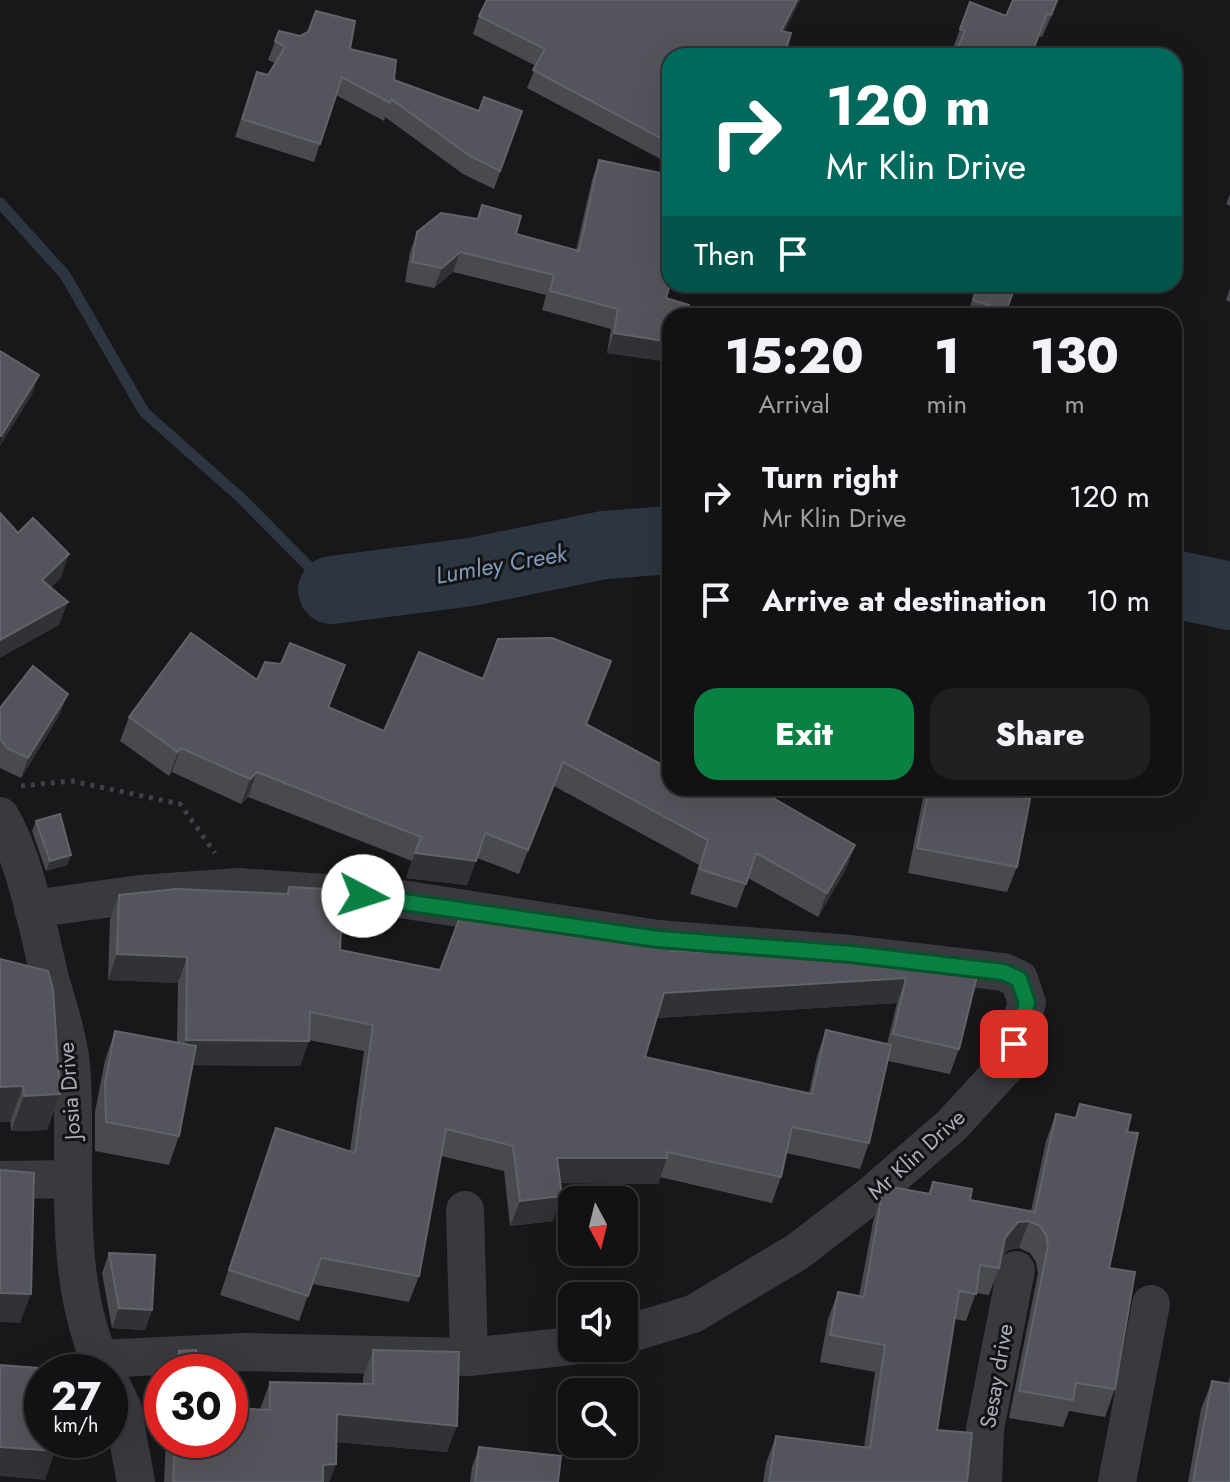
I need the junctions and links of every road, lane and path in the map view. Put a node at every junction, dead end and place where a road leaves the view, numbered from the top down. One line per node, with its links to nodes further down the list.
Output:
1 (7, 801): 2 (path); 3 (street, Josia Drive)
2 (239, 887): 3 (street, Mr Klin Drive); 9 (street, Mr Klin Drive)
3 (33, 909): 4 (street, Josia Drive)
4 (72, 1179): 5 (street); 11 (street, Josia Drive)
5 (0, 1180)
6 (465, 1210): 12 (street)
7 (1016, 1270): 16 (street, Sesay drive)
8 (1151, 1304): 17 (street)
9 (638, 1331)
10 (558, 1347): 12 (street)
11 (99, 1354)
12 (469, 1357): 13 (street)
13 (128, 1368)
14 (128, 1439): 15 (street, Josia Drive)
15 (136, 1482)
16 (983, 1482)
17 (1117, 1482)

